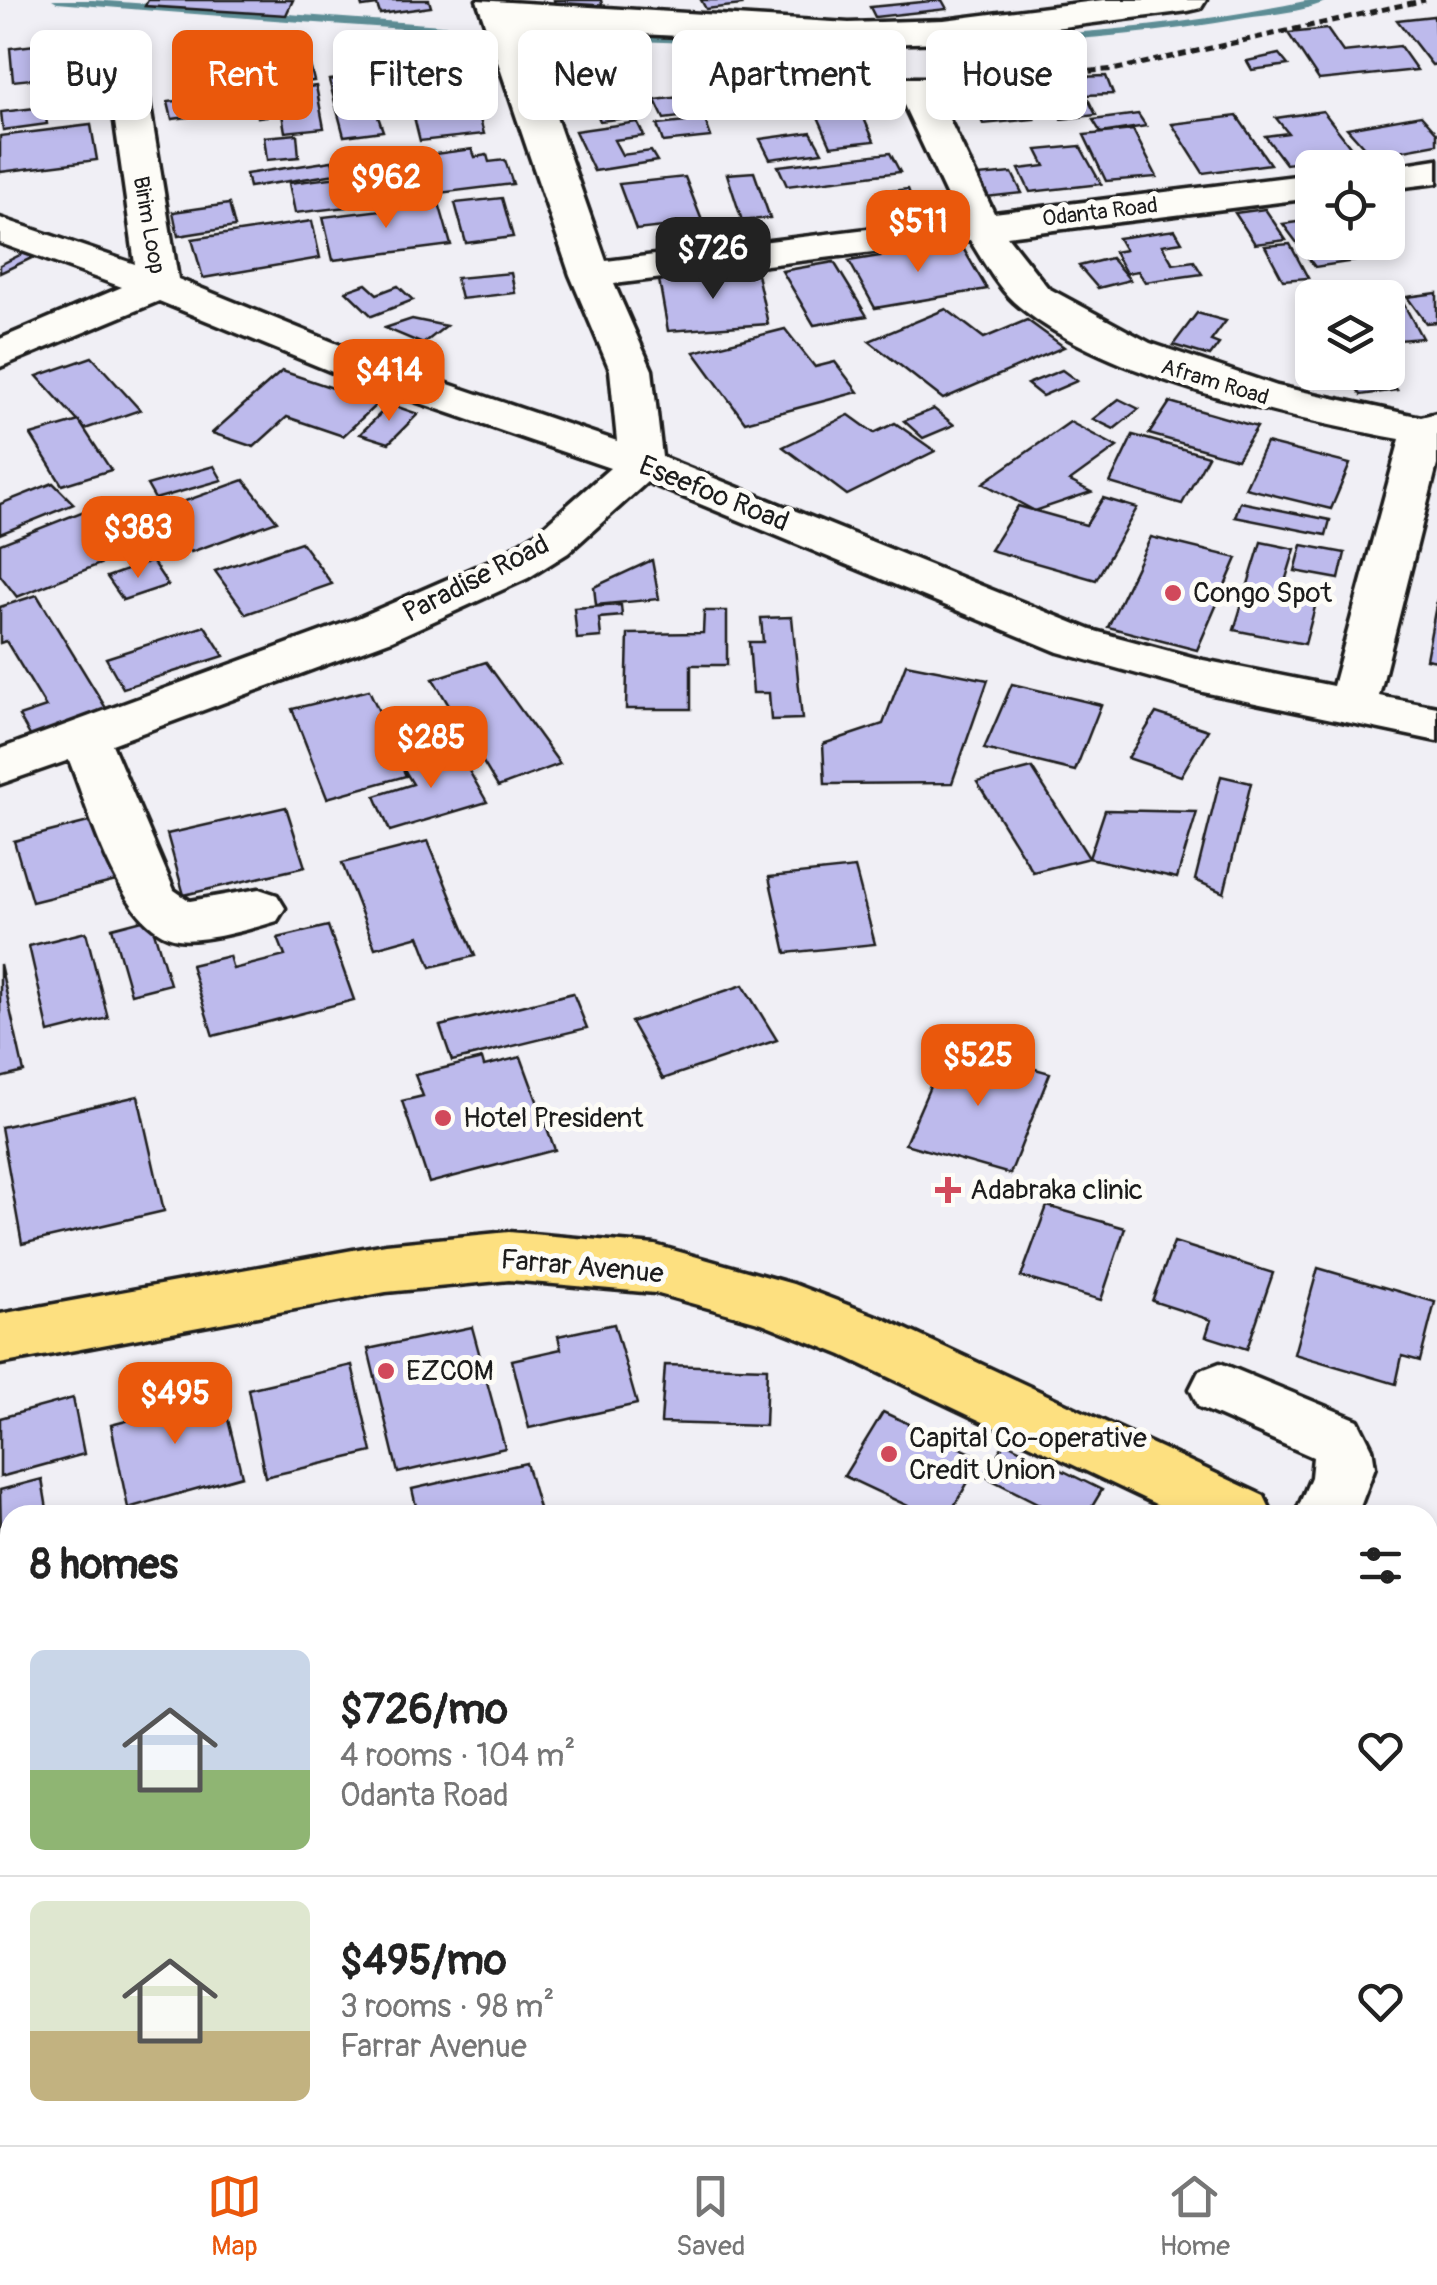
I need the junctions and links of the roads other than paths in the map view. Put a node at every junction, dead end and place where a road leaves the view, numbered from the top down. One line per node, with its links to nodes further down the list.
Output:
1 (1188, 0): 2 (street)
2 (506, 25): 10 (street)
3 (914, 86): 8 (street, Afram Road)
4 (134, 120): 11 (street, Birim Loop)
5 (1437, 170): 6 (street)
6 (1405, 175)
7 (1295, 188): 8 (street, Odanta Road)
8 (982, 226): 10 (street, Odanta Road); 13 (street, Afram Road)
9 (0, 230): 11 (street, Eseefoo Road)
10 (590, 275): 14 (street)
11 (160, 286): 12 (street, Birim Loop); 14 (street, Eseefoo Road)
12 (0, 354)
13 (1433, 430): 15 (street)
14 (641, 464): 15 (street, Eseefoo Road); 17 (street, Paradise Road)
15 (1352, 705): 16 (street, Eseefoo Road)
16 (1437, 724)
17 (84, 736): 18 (street, Paradise Road); 19 (street)
18 (0, 767)
19 (259, 908)
20 (0, 1339): 22 (main road, Farrar Avenue)
21 (1220, 1389): 23 (street)
22 (1221, 1505)
23 (1330, 1505)

